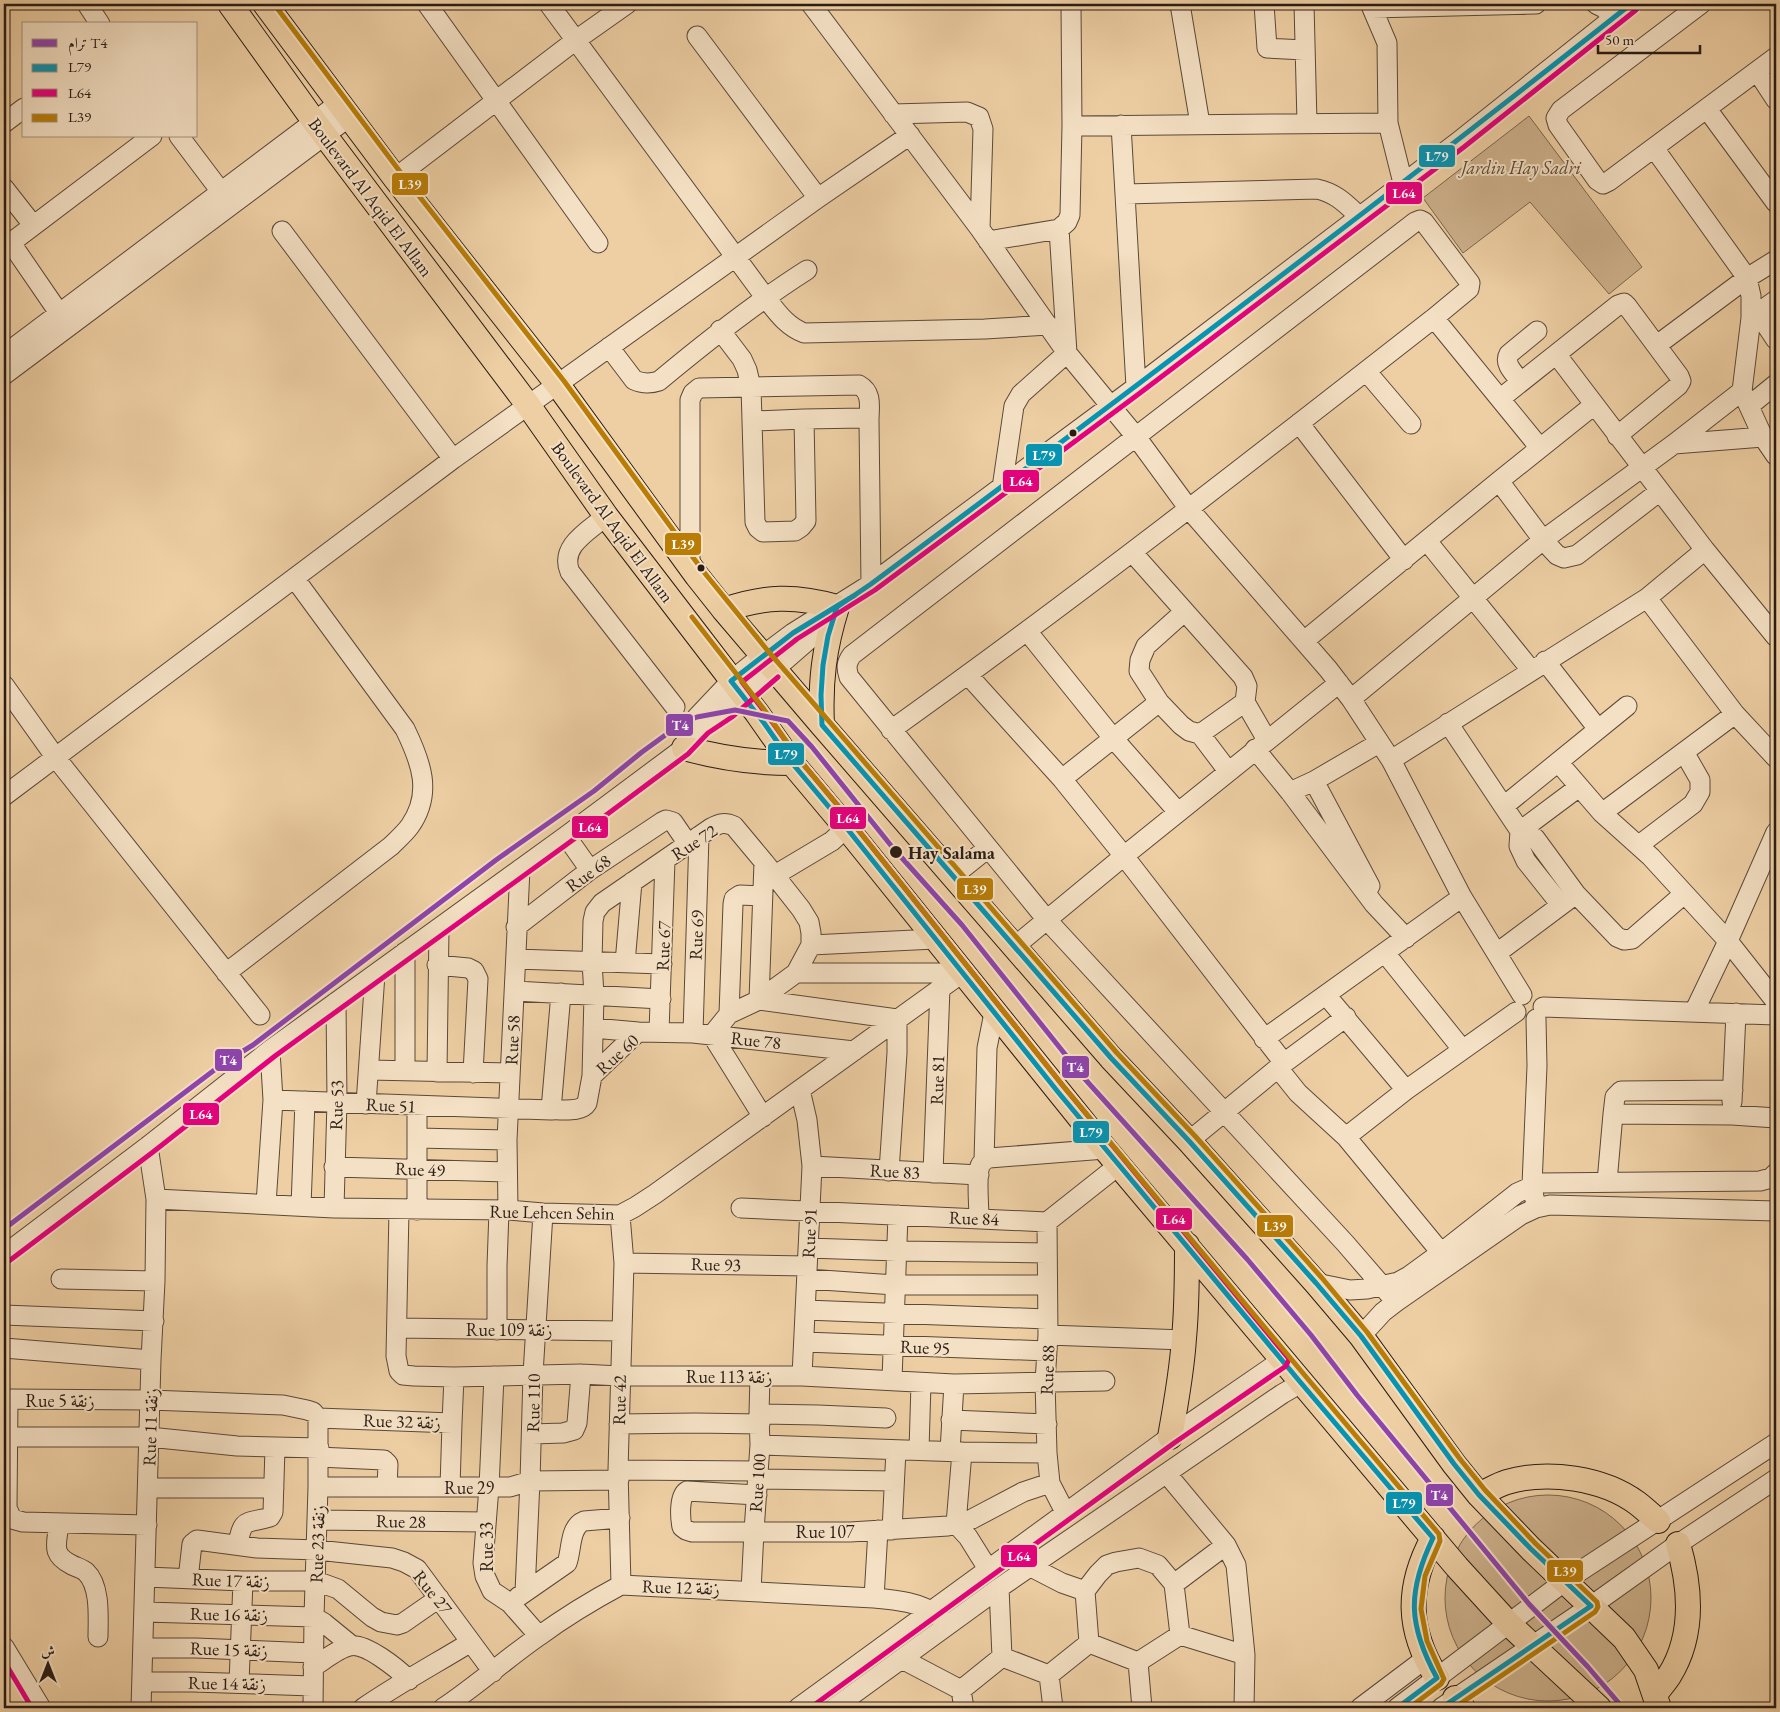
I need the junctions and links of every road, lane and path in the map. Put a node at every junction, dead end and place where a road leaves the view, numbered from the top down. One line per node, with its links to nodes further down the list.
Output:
1 (87, 4): 18 (street)
2 (230, 4): 36 (main road, Boulevard Al Aqid El Allam)
3 (265, 4): 28 (main road, Boulevard Al Aqid El Allam)
4 (426, 4): 25 (street)
5 (549, 4): 20 (street)
6 (627, 4): 20 (street)
7 (811, 4): 29 (street)
8 (1071, 4): 35 (street)
9 (1180, 4): 33 (street)
10 (1264, 4): 21 (street)
11 (1304, 4): 21 (street)
12 (1536, 4): 16 (street)
13 (1596, 4): 17 (street)
14 (1631, 4): 17 (street)
15 (1702, 4): 40 (street)
16 (1372, 6): 32 (street)
17 (1613, 18): 42 (street)
18 (99, 22)
19 (697, 36): 47 (street)
20 (576, 40): 25 (street); 55 (street)
21 (1304, 50): 31 (street)
22 (1776, 57): 23 (street)
23 (1757, 71): 24 (street); 26 (street)
24 (1776, 100)
25 (495, 102): 41 (street); 53 (street)
26 (1706, 109): 40 (street); 45 (street)
27 (22, 110): 30 (street)
28 (344, 110): 36 (street); 41 (main road, Boulevard Al Aqid El Allam)
29 (893, 114): 37 (street); 52 (street)
30 (4, 123)
31 (1307, 123): 32 (street); 33 (street)
32 (1388, 123): 42 (street)
33 (1200, 124): 34 (street)
34 (1121, 125): 35 (street); 44 (street)
35 (1072, 126): 50 (street)
36 (319, 128): 46 (street); 82 (main road, Boulevard Al Aqid El Allam)
37 (910, 135): 47 (street); 52 (street)
38 (149, 138): 49 (street)
39 (181, 138): 46 (street)
40 (1654, 148): 58 (street)
41 (395, 178): 77 (main road, Boulevard Al Aqid El Allam)
42 (1402, 183): 48 (street)
43 (4, 188): 49 (street)
44 (1125, 194): 48 (street); 79 (street)
45 (1774, 194)
46 (226, 198): 61 (street); 74 (street)
47 (818, 198): 55 (street)
48 (1360, 216): 79 (street)
49 (33, 225): 54 (street)
50 (1059, 229): 52 (street); 70 (street)
51 (282, 231): 96 (street)
52 (984, 235): 64 (street)
53 (598, 243)
54 (7, 245): 61 (street)
55 (736, 256): 59 (street); 69 (street)
56 (1776, 260): 58 (street)
57 (808, 270): 59 (street)
58 (1747, 278): 62 (street); 68 (street)
59 (765, 297): 64 (street); 65 (street)
60 (1776, 300): 62 (street)
61 (59, 313): 72 (street)
62 (1755, 315): 67 (street); 81 (street)
63 (1434, 318): 73 (street); 80 (street); 92 (street)
64 (1048, 325): 70 (street)
65 (720, 330): 69 (street); 78 (street)
66 (1537, 331): 75 (street)
67 (1776, 340)
68 (1657, 345): 71 (street); 90 (street)
69 (609, 347): 77 (street)
70 (1067, 353): 84 (street); 99 (street)
71 (1556, 354): 75 (street); 83 (street)
72 (4, 355)
73 (1366, 371): 88 (street); 89 (street)
74 (4, 375)
75 (1521, 382): 80 (street)
76 (1776, 384): 81 (street)
77 (558, 385): 82 (street); 108 (main road, Boulevard Al Aqid El Allam)
78 (751, 387): 86 (street); 87 (street); 108 (street)
79 (1136, 387): 84 (street)
80 (1501, 398): 94 (street)
81 (1745, 398): 91 (street); 93 (street)
82 (528, 405): 96 (street); 102 (main road, Boulevard Al Aqid El Allam)
83 (1594, 405): 90 (street); 94 (street)
84 (1110, 406): 92 (street); 99 (street)
85 (804, 419): 86 (street); 86 (street); 87 (street)
86 (753, 421)
87 (869, 421): 110 (street)
88 (1299, 423): 101 (street); 107 (street)
89 (1411, 424)
90 (1617, 436): 97 (street)
91 (1763, 437): 93 (street); 95 (street)
92 (1136, 438): 101 (street); 134 (street)
93 (1674, 444): 97 (street)
94 (1540, 448): 98 (street)
95 (1776, 456)
96 (453, 458): 109 (street)
97 (1642, 468): 100 (street); 103 (street)
98 (1499, 481): 103 (street); 104 (street)
99 (1002, 488): 110 (street)
100 (1660, 491): 103 (street); 105 (street)
101 (1189, 509): 106 (street); 118 (street)
102 (606, 516): 124 (main road, Boulevard Al Aqid El Allam); 129 (street)
103 (1543, 540): 111 (street)
104 (1427, 541): 107 (street); 111 (street)
105 (1705, 550): 112 (street); 117 (street)
106 (1132, 552): 115 (street); 116 (street)
107 (1404, 560): 118 (street)
108 (690, 566): 114 (main road, Boulevard Al Aqid El Allam)
109 (295, 579): 141 (street); 191 (street)
110 (871, 584): 113 (street)
111 (1473, 598): 120 (street); 125 (street)
112 (1647, 598): 120 (street); 130 (street)
113 (837, 607): 114 (main road); 119 (street); 132 (main road)
114 (724, 610): 119 (main road, Boulevard Al Aqid El Allam)
115 (1184, 612): 126 (street); 127 (street)
116 (1027, 631): 121 (street); 136 (street)
117 (1776, 637)
118 (1304, 641): 122 (street)
119 (768, 663): 124 (street); 132 (main road, Boulevard Al Aqid El Allam)
120 (1538, 666): 131 (street); 133 (street)
121 (968, 675): 134 (street); 147 (street)
122 (1339, 683): 125 (street); 138 (street)
123 (4, 685): 141 (street)
124 (737, 689): 139 (street); 145 (main road, Boulevard Al Aqid El Allam)
125 (1352, 699): 137 (street)
126 (1159, 702): 135 (street); 136 (street)
127 (1245, 702): 135 (street); 138 (street)
128 (1627, 706): 133 (street)
129 (674, 707)
130 (1735, 714): 140 (street); 142 (street)
131 (1448, 724): 143 (street); 152 (street)
132 (822, 725): 167 (main road, Boulevard Al Aqid El Allam)
133 (1598, 729): 144 (street)
134 (891, 730): 161 (street)
135 (1200, 734): 146 (street)
136 (1113, 738): 147 (street); 153 (street)
137 (1379, 743): 143 (street); 148 (street)
138 (1261, 745): 146 (street); 150 (street)
139 (684, 748): 145 (main road); 158 (street)
140 (1684, 752): 154 (street); 160 (street)
141 (56, 758): 151 (street); 191 (street)
142 (1776, 758)
143 (1391, 760): 172 (street)
144 (1558, 762): 149 (street); 152 (street)
145 (792, 763): 155 (main road, Boulevard Al Aqid El Allam)
146 (1228, 771): 153 (street)
147 (1062, 780): 162 (street)
148 (1314, 781): 150 (street); 173 (street)
149 (1579, 787): 154 (street); 156 (street)
150 (1290, 792): 173 (street)
151 (4, 796)
152 (1504, 806): 156 (street)
153 (1178, 812): 162 (street)
154 (1602, 813): 160 (street)
155 (846, 828): 164 (street); 179 (main road, Boulevard Al Aqid El Allam)
156 (1520, 831): 169 (street); 174 (street)
157 (1776, 832): 180 (street)
158 (566, 836): 165 (street); 166 (street)
159 (693, 840): 163 (street, Rue 72); 164 (street, Rue 72); 166 (street, Rue 68); 217 (street, Rue 69)
160 (1638, 846): 170 (street)
161 (988, 848): 167 (street); 175 (street)
162 (1124, 856): 175 (street); 219 (street)
163 (665, 860): 168 (street, Rue 72); 189 (street, Rue 67)
164 (769, 868): 171 (street); 181 (street)
165 (520, 869): 176 (street, Rue 58); 177 (street)
166 (590, 870): 176 (street, Rue 68)
167 (952, 876): 182 (main road, Boulevard Al Aqid El Allam)
168 (632, 882): 187 (street, Rue 72); 188 (street)
169 (1576, 894): 170 (street); 174 (street)
170 (1684, 894): 180 (street)
171 (762, 896): 202 (street); 209 (street)
172 (1462, 897): 178 (street); 185 (street)
173 (1374, 904): 178 (street)
174 (1560, 905): 185 (street)
175 (1047, 920): 182 (street); 240 (street)
176 (516, 927): 186 (street, Rue 58)
177 (438, 928): 183 (street); 190 (street)
178 (1406, 938): 184 (street)
179 (935, 939): 181 (street); 192 (main road, Boulevard Al Aqid El Allam)
180 (1728, 941): 198 (street); 205 (street)
181 (811, 945): 193 (street)
182 (1014, 947): 248 (main road, Boulevard Al Aqid El Allam)
183 (405, 952): 194 (street); 225 (street)
184 (1385, 952): 200 (street); 220 (street)
185 (1497, 953): 204 (street)
186 (516, 959): 187 (street); 196 (street, Rue 58)
187 (592, 962): 188 (street); 199 (street)
188 (625, 963): 189 (street)
189 (662, 964): 201 (street, Rue 67)
190 (437, 966): 226 (street); 227 (street)
191 (226, 972): 210 (street)
192 (962, 972): 193 (street); 195 (street, Rue Lehcen Sehin); 206 (main road, Boulevard Al Aqid El Allam)
193 (796, 973): 202 (street)
194 (375, 974): 203 (street); 224 (street, Rue 53)
195 (940, 988): 213 (street, Rue Lehcen Sehin); 257 (street, Rue 81)
196 (515, 991): 197 (street); 228 (street, Rue 58)
197 (561, 993): 199 (street); 239 (street)
198 (1774, 993)
199 (594, 995): 201 (street); 214 (street)
200 (1326, 995): 212 (street); 219 (street)
201 (661, 999): 216 (street, Rue 67)
202 (759, 1000): 209 (street); 213 (street)
203 (336, 1002): 221 (street); 235 (street, Rue 53)
204 (1519, 1003): 207 (street); 220 (street)
205 (1694, 1012): 207 (street); 208 (street)
206 (994, 1013): 250 (main road, Boulevard Al Aqid El Allam); 251 (street)
207 (1540, 1013): 260 (street)
208 (1736, 1013): 211 (street); 232 (street)
209 (729, 1014): 218 (street)
210 (260, 1015)
211 (1776, 1016)
212 (1346, 1017): 223 (street); 231 (street)
213 (897, 1019): 222 (street, Rue Lehcen Sehin); 255 (street)
214 (593, 1028): 215 (street); 229 (street)
215 (638, 1032): 216 (street, Rue 60); 229 (street, Rue 60)
216 (659, 1032): 217 (street, Rue 78)
217 (693, 1033): 218 (street, Rue 78)
218 (712, 1035): 222 (street, Rue 78); 243 (street)
219 (1264, 1039): 223 (street)
220 (1462, 1049): 231 (street)
221 (270, 1050): 233 (street); 249 (street)
222 (854, 1050): 230 (street, Rue Lehcen Sehin)
223 (1281, 1066): 240 (street); 245 (street)
224 (369, 1070): 225 (street); 236 (street, Rue 53)
225 (405, 1070): 226 (street)
226 (437, 1072): 227 (street)
227 (474, 1073): 228 (street)
228 (510, 1073): 238 (street, Rue 58)
229 (592, 1076): 239 (street, Rue 60)
230 (800, 1090): 243 (street, Rue Lehcen Sehin); 252 (street, Rue 91)
231 (1406, 1090): 245 (street)
232 (1733, 1090): 241 (street); 242 (street)
233 (273, 1100): 234 (street, Rue 51); 262 (street)
234 (305, 1101): 235 (street, Rue 51); 263 (street)
235 (337, 1101): 236 (street, Rue 51); 253 (street, Rue 53)
236 (366, 1104): 237 (street, Rue 51)
237 (418, 1106): 238 (street, Rue 51); 246 (street)
238 (509, 1109): 239 (street, Rue 60); 247 (street, Rue 58)
239 (551, 1110)
240 (1224, 1112): 248 (street); 288 (street)
241 (1613, 1114): 242 (street); 259 (street)
242 (1732, 1115): 244 (street)
243 (763, 1117): 272 (street, Rue Lehcen Sehin)
244 (1776, 1118)
245 (1346, 1137): 280 (street)
246 (417, 1138): 247 (street); 254 (street)
247 (507, 1140): 256 (street, Rue 58)
248 (1189, 1141): 285 (main road, Boulevard Al Aqid El Allam)
249 (148, 1146): 261 (street, Rue 11 زنقة); 279 (street)
250 (1112, 1157): 251 (street, Rue 83); 275 (street); 276 (main road, Boulevard Al Aqid El Allam)
251 (984, 1165): 257 (street, Rue 83); 274 (street)
252 (812, 1166): 255 (street, Rue 83); 270 (street, Rue 91)
253 (334, 1167): 254 (street, Rue 49); 264 (street, Rue 53)
254 (417, 1169): 256 (street, Rue 49); 267 (street)
255 (889, 1171): 257 (street, Rue 83)
256 (507, 1172): 268 (street, Rue 58)
257 (933, 1173)
258 (1776, 1173): 259 (street)
259 (1607, 1182): 260 (street)
260 (1532, 1185): 266 (street); 280 (street)
261 (156, 1199): 262 (street, Rue Lehcen Sehin); 284 (street, Rue 11 زنقة)
262 (266, 1204): 263 (street, Rue Lehcen Sehin)
263 (301, 1206): 264 (street, Rue Lehcen Sehin)
264 (334, 1208): 267 (street, Rue Lehcen Sehin)
265 (741, 1208): 270 (street, Rue 84)
266 (1536, 1208): 269 (street); 280 (street)
267 (408, 1210): 268 (street, Rue Lehcen Sehin); 294 (street)
268 (504, 1211): 271 (street, Rue Lehcen Sehin); 295 (street, Rue 58)
269 (1776, 1211)
270 (810, 1212): 273 (street, Rue 84); 282 (street, Rue 91)
271 (543, 1213): 272 (street, Rue Lehcen Sehin); 296 (street, Rue 110)
272 (620, 1215): 281 (street, Rue 42)
273 (898, 1215): 274 (street, Rue 84); 277 (street)
274 (979, 1218): 275 (street, Rue 84)
275 (1047, 1222): 278 (street, Rue 88)
276 (1187, 1245): 300 (main road); 305 (main road, Boulevard Al Aqid El Allam)
277 (896, 1251): 278 (street); 282 (street); 286 (street)
278 (1047, 1253): 287 (street, Rue 88)
279 (4, 1255)
280 (1446, 1258): 288 (street); 289 (street)
281 (624, 1263): 282 (street, Rue 93); 297 (street, Rue 42)
282 (807, 1264): 286 (street); 290 (street, Rue 91)
283 (61, 1279): 284 (street)
284 (155, 1281): 293 (street, Rue 11 زنقة)
285 (1316, 1283): 288 (street); 299 (main road, Boulevard Al Aqid El Allam)
286 (895, 1285): 287 (street); 291 (street)
287 (1048, 1285): 298 (street, Rue 88)
288 (1384, 1286): 289 (street)
289 (1396, 1302): 299 (street)
290 (805, 1310): 291 (street); 301 (street, Rue 91)
291 (894, 1314): 298 (street); 302 (street)
292 (4, 1315): 293 (street)
293 (154, 1321): 304 (street, Rue 11 زنقة)
294 (397, 1328): 295 (street, Rue 109 زنقة); 312 (street, Rue 113 زنقة)
295 (497, 1330): 296 (street, Rue 109 زنقة)
296 (536, 1330): 297 (street, Rue 109 زنقة); 306 (street, Rue 110)
297 (621, 1331): 309 (street, Rue 42)
298 (1047, 1335): 300 (street); 302 (street, Rue 95); 315 (street, Rue 88)
299 (1361, 1336): 355 (main road, Boulevard Al Aqid El Allam)
300 (1184, 1340): 331 (main road)
301 (804, 1342): 302 (street, Rue 95); 311 (street, Rue 91)
302 (893, 1345): 313 (street)
303 (4, 1348): 304 (street)
304 (151, 1360): 320 (street, Rue 11 زنقة)
305 (1282, 1360): 317 (main road, Boulevard Al Aqid El Allam); 331 (street)
306 (533, 1374): 307 (street, Rue 113 زنقة); 308 (street, Rue 113 زنقة); 328 (street, Rue 110)
307 (581, 1374): 309 (street, Rue 113 زنقة); 328 (street)
308 (494, 1376): 312 (street, Rue 113 زنقة); 351 (street, Rue 33)
309 (620, 1376): 310 (street, Rue 113 زنقة); 326 (street, Rue 42)
310 (760, 1376): 311 (street, Rue 113 زنقة); 323 (street, Rue 100)
311 (802, 1376): 313 (street, Rue 113 زنقة)
312 (454, 1377): 325 (street)
313 (892, 1380): 316 (street, Rue 113 زنقة)
314 (1105, 1380): 315 (street, Rue 113 زنقة)
315 (1045, 1382): 318 (street, Rue 113 زنقة); 327 (street, Rue 88)
316 (921, 1383): 318 (street, Rue 113 زنقة); 336 (street)
317 (1301, 1383): 341 (street); 366 (main road, Boulevard Al Aqid El Allam)
318 (954, 1384): 324 (street)
319 (6, 1399): 320 (street, Rue 5 زنقة); 329 (street, Rue 5 زنقة)
320 (150, 1400): 321 (street, Rue 5 زنقة); 330 (street, Rue 11 زنقة)
321 (318, 1418): 325 (street, Rue 32 زنقة); 338 (street, Rue 23 زنقة)
322 (886, 1418): 323 (street)
323 (759, 1419): 326 (street); 333 (street, Rue 100)
324 (951, 1420): 327 (street); 337 (street)
325 (452, 1423): 350 (street, Rue 32 زنقة)
326 (619, 1424): 342 (street, Rue 42)
327 (1046, 1424): 339 (street, Rue 88)
328 (532, 1434): 344 (street, Rue 110)
329 (5, 1437): 330 (street); 360 (street, Rue 5 زنقة)
330 (149, 1438): 334 (street); 352 (street, Rue 11 زنقة)
331 (1170, 1438): 356 (street)
332 (1776, 1443): 359 (street)
333 (760, 1445): 335 (street); 346 (street, Rue 100)
334 (275, 1448): 338 (street); 353 (street)
335 (896, 1450): 336 (street); 345 (street)
336 (918, 1450): 337 (street)
337 (956, 1451): 339 (street); 362 (street)
338 (318, 1452): 348 (street, Rue 23 زنقة); 349 (street)
339 (1047, 1453): 347 (street, Rue 88)
340 (721, 1470): 342 (street, Rue 29); 346 (street, Rue 29); 354 (street)
341 (1166, 1474): 369 (street); 371 (street)
342 (618, 1475): 344 (street, Rue 29); 357 (street, Rue 42)
343 (1776, 1479): 367 (street)
344 (530, 1481): 351 (street, Rue 29); 384 (street, Rue 110)
345 (894, 1481): 346 (street); 364 (street)
346 (757, 1482): 354 (street); 365 (street, Rue 100)
347 (1050, 1483): 356 (street, Rue 88); 362 (street, Rue 107)
348 (318, 1487): 349 (street, Rue 29); 358 (street, Rue 23 زنقة)
349 (387, 1487): 350 (street, Rue 29)
350 (450, 1487): 351 (street, Rue 29)
351 (489, 1487): 361 (street, Rue 33)
352 (148, 1488): 353 (street); 363 (street, Rue 11 زنقة)
353 (274, 1488): 368 (street)
354 (720, 1493): 365 (street, Rue 107)
355 (1479, 1495): 359 (main road); 377 (main road, Boulevard Al Aqid El Allam)
356 (1066, 1514): 372 (street)
357 (620, 1518): 379 (street, Rue 42); 384 (street)
358 (317, 1520): 361 (street, Rue 28); 370 (street, Rue 23 زنقة)
359 (1658, 1521): 377 (street)
360 (59, 1522): 363 (street); 395 (street)
361 (485, 1522): 384 (street, Rue 33)
362 (956, 1524): 364 (street, Rue 107); 372 (street)
363 (147, 1525): 373 (street, Rue 11 زنقة)
364 (885, 1530): 365 (street, Rue 107); 385 (street)
365 (754, 1531): 381 (street, Rue 100)
366 (1433, 1538): 391 (main road, Boulevard Al Aqid El Allam); 408 (main road)
367 (1678, 1544): 386 (street); 417 (main road)
368 (238, 1545): 370 (street, Rue 27); 374 (street, Rue 27)
369 (1226, 1545): 378 (street); 403 (street)
370 (317, 1550): 376 (street, Rue 23 زنقة); 383 (street, Rue 27)
371 (1031, 1567): 380 (street); 382 (street)
372 (988, 1569): 387 (street)
373 (146, 1577): 374 (street, Rue 17 زنقة); 388 (street, Rue 11 زنقة)
374 (188, 1579): 375 (street, Rue 17 زنقة)
375 (243, 1581): 376 (street, Rue 17 زنقة); 389 (street)
376 (316, 1581): 383 (street, Rue 17 زنقة); 390 (street, Rue 23 زنقة)
377 (1566, 1581): 386 (main road, Boulevard Al Aqid El Allam); 391 (street)
378 (1174, 1584): 382 (street); 393 (street)
379 (621, 1585): 381 (street, Rue 12 زنقة); 394 (street, Rue 12 زنقة)
380 (999, 1588): 392 (street); 404 (street)
381 (752, 1591): 385 (street, Rue 12 زنقة)
382 (1085, 1591): 397 (street)
383 (439, 1598): 396 (street, Rue 27)
384 (517, 1598): 394 (street, Rue 33)
385 (874, 1598): 387 (street, Rue 12 زنقة)
386 (1592, 1606): 399 (street); 417 (main road, Boulevard Al Aqid El Allam)
387 (930, 1610): 392 (street, Rue 12 زنقة); 410 (street)
388 (145, 1612): 389 (street, Rue 16 زنقة); 401 (street, Rue 11 زنقة)
389 (242, 1615): 390 (street, Rue 16 زنقة); 402 (street)
390 (314, 1617): 398 (street); 406 (street, Rue 23 زنقة)
391 (1509, 1624): 399 (main road, Boulevard Al Aqid El Allam); 408 (street)
392 (949, 1626): 405 (street)
393 (1180, 1635): 403 (street); 407 (street)
394 (539, 1636): 409 (street, Rue 12 زنقة)
395 (98, 1637)
396 (471, 1642): 409 (street, Rue 27); 412 (street)
397 (1089, 1643): 407 (street); 411 (street)
398 (351, 1645): 406 (street); 412 (street)
399 (1533, 1646): 420 (street); 433 (main road, Boulevard Al Aqid El Allam)
400 (4, 1647): 421 (street)
401 (144, 1648): 402 (street, Rue 15 زنقة); 413 (street, Rue 11 زنقة)
402 (240, 1649): 406 (street, Rue 15 زنقة); 414 (street)
403 (1245, 1655): 430 (street)
404 (1002, 1657): 411 (street); 416 (street)
405 (902, 1659): 416 (street); 419 (street)
406 (313, 1660): 415 (street, Rue 23 زنقة)
407 (1138, 1662): 429 (street)
408 (1431, 1668): 431 (street); 432 (street)
409 (493, 1672): 418 (street, Rue 12 زنقة)
410 (845, 1674): 419 (street); 426 (street)
411 (1049, 1674): 428 (street)
412 (409, 1680): 424 (street)
413 (142, 1682): 414 (street, Rue 14 زنقة); 422 (street, Rue 11 زنقة)
414 (239, 1683): 415 (street, Rue 14 زنقة)
415 (312, 1686): 423 (street, Rue 23 زنقة)
416 (963, 1699)
417 (1657, 1701)
418 (467, 1702): 425 (street, Rue 12 زنقة)
419 (852, 1702): 427 (street)
420 (1453, 1705)
421 (40, 1708)
422 (142, 1708)
423 (313, 1708)
424 (363, 1708)
425 (443, 1708)
426 (798, 1708)
427 (834, 1708)
428 (1053, 1708)
429 (1142, 1708)
430 (1244, 1708)
431 (1360, 1708)
432 (1397, 1708)
433 (1599, 1708)

